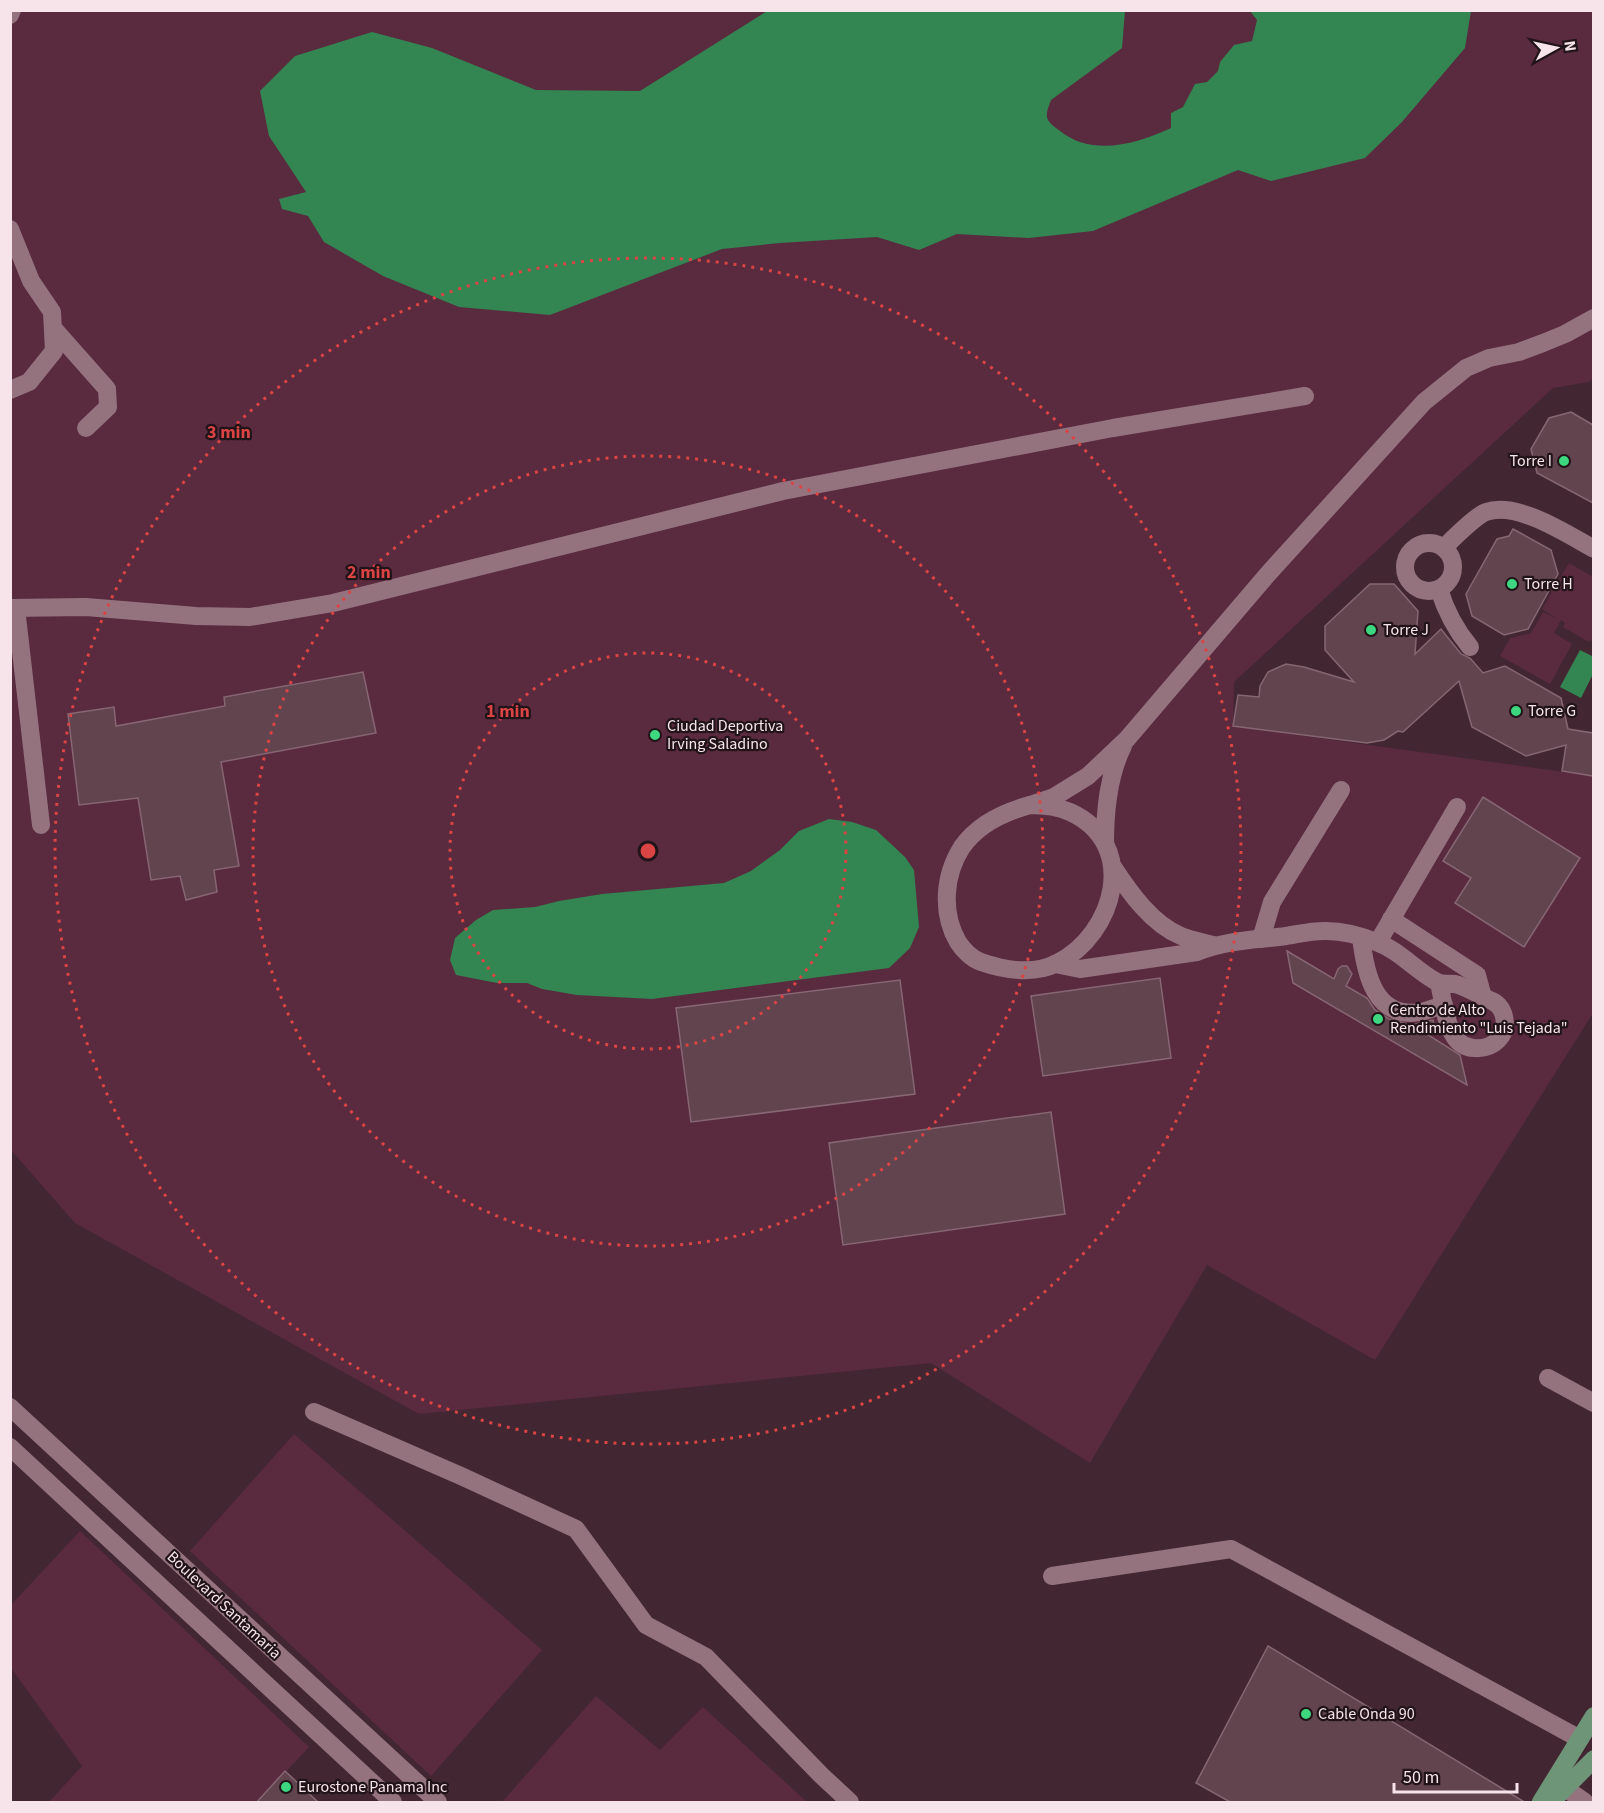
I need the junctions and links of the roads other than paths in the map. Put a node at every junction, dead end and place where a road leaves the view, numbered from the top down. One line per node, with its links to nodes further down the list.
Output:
1 (12, 10): 2 (street)
2 (10, 15)
3 (12, 237): 5 (street)
4 (1593, 318): 14 (street)
5 (53, 328): 6 (street); 8 (street)
6 (10, 390)
7 (1305, 396): 12 (street)
8 (86, 428)
9 (1444, 548): 10 (street); 11 (street); 11 (street)
10 (1593, 549)
11 (1439, 590): 13 (street)
12 (13, 608): 18 (street)
13 (1470, 647)
14 (1127, 739): 16 (street); 19 (street)
15 (1341, 790): 22 (street)
16 (1030, 805): 19 (street); 25 (street)
17 (1456, 807): 21 (street)
18 (41, 825)
19 (1105, 843): 20 (street)
20 (1113, 867): 24 (street); 25 (street)
21 (1391, 919): 23 (street); 27 (street)
22 (1261, 939): 23 (street); 24 (street)
23 (1369, 940): 26 (street); 28 (street)
24 (1212, 945): 25 (street)
25 (1055, 964)
26 (1439, 983): 27 (street); 28 (street)
27 (1483, 997): 28 (street)
28 (1444, 1005)
29 (1548, 1378): 30 (street)
30 (1593, 1403)
31 (10, 1407): 40 (street, Boulevard Santamaria)
32 (314, 1412): 41 (street)
33 (10, 1446): 39 (street, Boulevard Santamaria)
34 (1052, 1576): 36 (street)
35 (1593, 1716): 36 (main road)
36 (1580, 1738): 42 (main road)
37 (1593, 1759): 38 (main road)
38 (1565, 1788): 43 (main road); 44 (street)
39 (393, 1803)
40 (438, 1803)
41 (850, 1803)
42 (1541, 1803)
43 (1551, 1803)
44 (1585, 1803)

